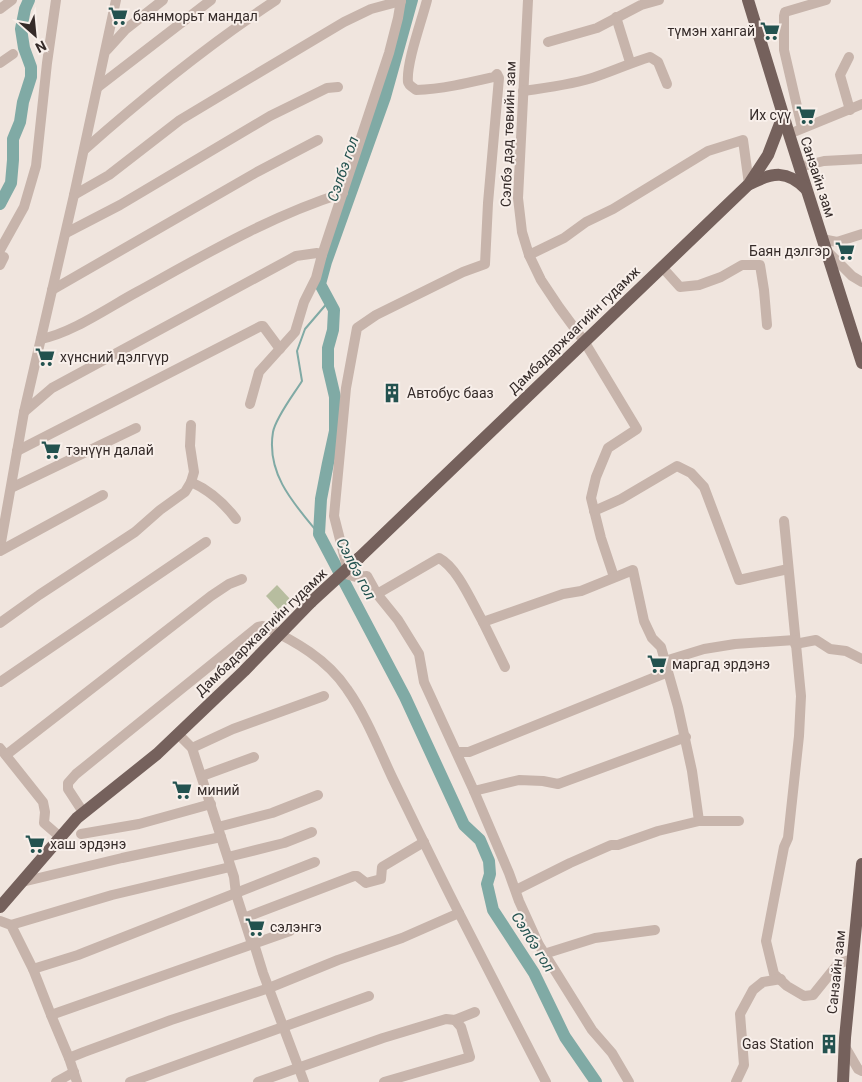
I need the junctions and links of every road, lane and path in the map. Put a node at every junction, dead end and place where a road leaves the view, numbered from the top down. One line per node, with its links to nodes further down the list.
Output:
1 (12, 0): 13 (street)
2 (56, 0): 43 (street)
3 (116, 0): 16 (street)
4 (163, 0): 16 (street)
5 (211, 0): 22 (street)
6 (276, 0): 31 (street)
7 (401, 0): 36 (street); 37 (street)
8 (427, 0): 68 (street)
9 (528, 0): 24 (street, Сэлбэ дэд төвийн зам)
10 (659, 0): 14 (street)
11 (748, 0): 27 (main road, Санзайн зам)
12 (826, 0): 28 (street)
13 (0, 9)
14 (616, 17): 15 (street); 19 (street)
15 (548, 42)
16 (106, 51): 22 (street)
17 (13, 54): 20 (street)
18 (849, 56): 26 (street)
19 (630, 62): 21 (street); 24 (street)
20 (0, 63)
21 (667, 84)
22 (98, 87): 31 (street)
23 (338, 87): 38 (street)
24 (523, 91): 41 (street, Сэлбэ дэд төвийн зам)
25 (862, 104): 26 (street)
26 (850, 110): 28 (street)
27 (783, 116): 29 (main road, Санзайн зам); 34 (main road, Дамбадаржаагийн гудамж)
28 (802, 128): 29 (street)
29 (788, 134): 33 (main road, Санзайн зам)
30 (318, 140): 46 (street)
31 (84, 150): 37 (street)
32 (862, 159): 33 (street)
33 (799, 168): 35 (main road, Санзайн зам)
34 (749, 184): 35 (main road); 41 (street); 44 (main road, Дамбадаржаагийн гудамж)
35 (806, 189): 40 (main road, Санзайн зам)
36 (343, 193): 42 (street); 48 (street)
37 (74, 195): 38 (street)
38 (66, 233): 46 (street)
39 (862, 234): 40 (street)
40 (824, 245): 45 (street); 51 (main road, Санзайн зам)
41 (529, 254): 49 (street, Сэлбэ дэд төвийн зам)
42 (322, 255): 50 (street); 53 (street)
43 (1, 257)
44 (662, 267): 47 (street); 49 (main road, Дамбадаржаагийн гудамж)
45 (862, 282)
46 (52, 290): 48 (street)
47 (767, 325)
48 (41, 340): 53 (street)
49 (584, 341): 60 (street, Сэлбэ дэд төвийн зам); 71 (main road, Дамбадаржаагийн гудамж, bridge)
50 (280, 349): 52 (street); 56 (street)
51 (862, 363)
52 (250, 404)
53 (24, 412): 56 (street)
54 (191, 425): 57 (street)
55 (136, 428): 58 (street)
56 (17, 451): 58 (street)
57 (191, 482): 61 (street); 70 (street)
58 (11, 488): 64 (street)
59 (103, 495): 64 (street)
60 (594, 511): 65 (street); 66 (street)
61 (236, 519)
62 (784, 520): 65 (street)
63 (206, 542): 77 (street)
64 (0, 550)
65 (788, 569): 72 (street)
66 (614, 577): 69 (street); 74 (street)
67 (242, 579): 82 (street)
68 (377, 594): 69 (street); 83 (street)
69 (483, 622): 75 (street)
70 (0, 623)
71 (280, 634): 79 (main road, Дамбадаржаагийн гудамж); 89 (street); 96 (street)
72 (795, 642): 73 (street); 74 (street); 115 (street)
73 (862, 659)
74 (665, 661): 76 (street)
75 (505, 668)
76 (668, 672): 80 (street); 83 (street)
77 (0, 682)
78 (324, 696): 81 (street)
79 (178, 734): 81 (street); 89 (main road, Дамбадаржаагийн гудамж)
80 (686, 738): 86 (street); 90 (street)
81 (192, 748): 85 (street)
82 (3, 752): 95 (street)
83 (457, 752): 86 (street)
84 (254, 757): 85 (street)
85 (202, 776): 88 (street)
86 (474, 791): 101 (street)
87 (318, 795): 92 (street)
88 (211, 804): 92 (street); 94 (street)
89 (83, 812): 95 (main road, Дамбадаржаагийн гудамж)
90 (699, 821): 91 (street); 101 (street)
91 (739, 821)
92 (220, 832): 97 (street); 100 (street)
93 (312, 832): 97 (street)
94 (81, 834)
95 (59, 836): 100 (main road, Дамбадаржаагийн гудамж)
96 (424, 842): 105 (street); 106 (street)
97 (229, 862): 102 (street); 108 (street)
98 (315, 862): 102 (street)
99 (862, 864): 103 (main road, Санзайн зам)
100 (22, 882): 104 (main road, Дамбадаржаагийн гудамж)
101 (516, 890): 112 (street)
102 (236, 894): 106 (street); 114 (street)
103 (860, 899): 113 (main road, Санзайн зам)
104 (0, 907)
105 (459, 913): 116 (street); 132 (street)
106 (244, 918): 111 (street)
107 (0, 920): 108 (street)
108 (11, 925): 114 (street)
109 (654, 930): 112 (street)
110 (290, 931): 111 (street)
111 (252, 944): 116 (street); 119 (street)
112 (544, 954): 133 (street)
113 (852, 959): 115 (street); 122 (main road, Санзайн зам)
114 (34, 969): 119 (street)
115 (781, 979): 134 (street)
116 (269, 988): 121 (street); 123 (street)
117 (369, 996): 121 (street)
118 (475, 1012): 120 (street)
119 (51, 1015): 123 (street)
120 (455, 1020): 124 (street); 131 (street)
121 (284, 1026): 124 (street); 128 (street)
122 (844, 1045): 125 (street); 135 (main road, Санзайн зам)
123 (69, 1058): 126 (street)
124 (298, 1068): 129 (street); 130 (street)
125 (862, 1072)
126 (76, 1077): 127 (street)
127 (56, 1082)
128 (130, 1082)
129 (258, 1082)
130 (304, 1082)
131 (384, 1082)
132 (546, 1082)
133 (629, 1082)
134 (736, 1082)
135 (843, 1082)

